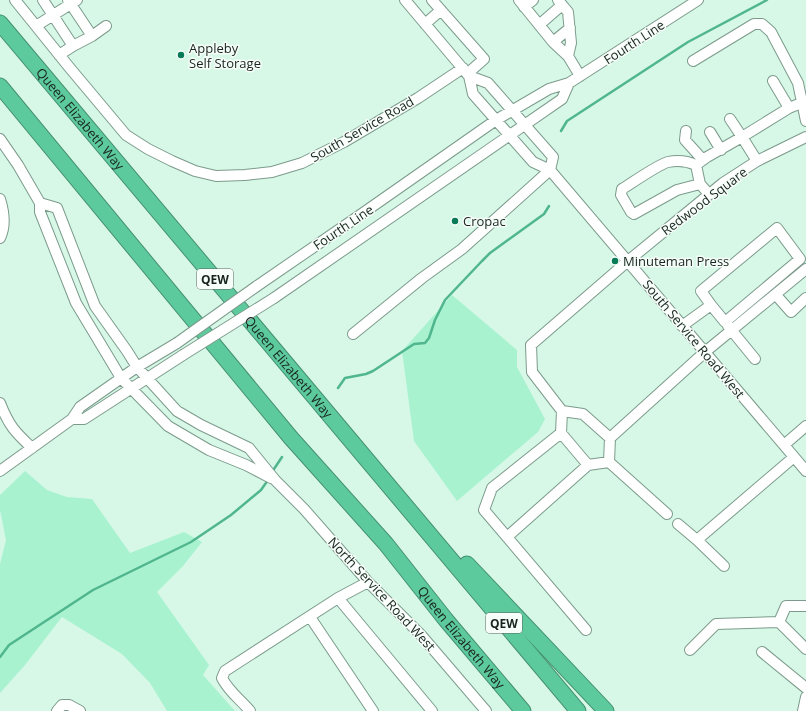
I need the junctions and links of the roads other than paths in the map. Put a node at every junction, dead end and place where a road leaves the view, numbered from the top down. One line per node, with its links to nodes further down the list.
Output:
1 (15, 0): 15 (street, South Service Road)
2 (43, 0): 11 (street)
3 (405, 0): 13 (street)
4 (432, 0): 10 (street)
5 (533, 0): 9 (street)
6 (698, 0): 25 (street, Fourth Line)
7 (72, 1): 11 (street); 18 (street)
8 (560, 2): 14 (street); 17 (street)
9 (522, 4): 14 (street)
10 (441, 10): 13 (street); 24 (street, South Service Road)
11 (53, 16): 15 (street); 20 (street)
12 (0, 23): 82 (highway, Queen Elizabeth Way / QEW)
13 (425, 24): 24 (street)
14 (539, 25): 19 (street)
15 (36, 26): 21 (street, South Service Road)
16 (106, 26): 18 (street)
17 (570, 28): 19 (street); 22 (street)
18 (92, 36): 20 (street)
19 (553, 42): 22 (street)
20 (73, 46): 21 (street)
21 (59, 55): 24 (street, South Service Road)
22 (568, 56): 25 (street)
23 (693, 61): 29 (street)
24 (466, 73): 31 (street); 33 (street, South Service Road West)
25 (580, 76): 27 (street, Fourth Line)
26 (773, 82): 30 (street)
27 (569, 83): 31 (street, Fourth Line); 35 (street, Fourth Line)
28 (0, 86): 90 (highway, Queen Elizabeth Way)
29 (804, 102): 30 (street); 34 (street)
30 (789, 108): 40 (street)
31 (511, 111): 33 (street, Fourth Line); 35 (street)
32 (730, 119): 40 (street)
33 (496, 120): 38 (street, South Service Road West); 62 (street, Fourth Line, bridge)
34 (806, 121)
35 (525, 125): 38 (street, Fourth Line); 45 (street)
36 (686, 131): 44 (street)
37 (710, 132): 42 (street)
38 (510, 135): 45 (street, South Service Road West); 64 (street, Fourth Line, bridge)
39 (806, 137): 43 (street, Redwood Square)
40 (742, 138): 42 (street); 43 (street)
41 (0, 139): 49 (street, North Service Road West)
42 (720, 150): 44 (street)
43 (757, 161): 47 (street, Redwood Square)
44 (700, 163): 46 (street); 46 (street)
45 (550, 170): 51 (street, South Service Road West); 59 (street)
46 (700, 184): 47 (street)
47 (709, 194): 51 (street, Redwood Square)
48 (0, 199): 50 (street)
49 (40, 203): 62 (street, North Service Road West); 63 (street, North Service Road West)
50 (0, 238)
51 (628, 261): 57 (street, South Service Road West); 67 (street, Redwood Square)
52 (806, 269): 53 (street)
53 (776, 295): 54 (street); 58 (street)
54 (806, 298)
55 (711, 305): 56 (street); 56 (street); 57 (street)
56 (725, 322): 58 (street)
57 (682, 326): 60 (street, South Service Road West)
58 (731, 332): 60 (street); 61 (street)
59 (353, 334)
60 (705, 352): 71 (street); 72 (street, South Service Road West)
61 (755, 359)
62 (137, 367): 63 (street, Fourth Line); 64 (street, North Service Road West)
63 (120, 378): 65 (street, North Service Road West); 68 (street, Fourth Line)
64 (146, 378): 65 (street, Fourth Line); 79 (street, North Service Road West)
65 (131, 388): 68 (street, Fourth Line); 79 (street, North Service Road West)
66 (0, 403): 73 (street)
67 (562, 411): 70 (street); 71 (street)
68 (72, 419): 73 (street)
69 (806, 426): 72 (street)
70 (561, 433): 76 (street); 83 (street)
71 (610, 438): 75 (street)
72 (784, 445): 74 (street, South Service Road West)
73 (32, 448): 77 (street)
74 (794, 457): 78 (street, South Service Road West); 84 (street)
75 (609, 462): 76 (street); 80 (street)
76 (588, 465): 83 (street)
77 (0, 471)
78 (806, 471)
79 (275, 480): 86 (street, North Service Road West)
80 (667, 514)
81 (678, 524): 84 (street)
82 (430, 535): 106 (highway, Queen Elizabeth Way / QEW); 107 (highway)
83 (507, 537): 92 (street)
84 (697, 540): 85 (street)
85 (724, 566)
86 (368, 582): 87 (street); 103 (street, North Service Road West)
87 (338, 598): 89 (street); 102 (street)
88 (806, 606): 91 (street)
89 (310, 617): 100 (street); 101 (street)
90 (446, 620): 104 (highway); 105 (highway, Queen Elizabeth Way)
91 (779, 622): 93 (street); 94 (street)
92 (586, 630)
93 (806, 649)
94 (690, 650)
95 (762, 652): 96 (street)
96 (806, 688)
97 (806, 697): 108 (street)
98 (57, 711): 99 (street)
99 (80, 711)
100 (250, 711)
101 (373, 711)
102 (430, 711)
103 (486, 711)
104 (511, 711)
105 (523, 711)
106 (578, 711)
107 (606, 711)
108 (803, 711)

